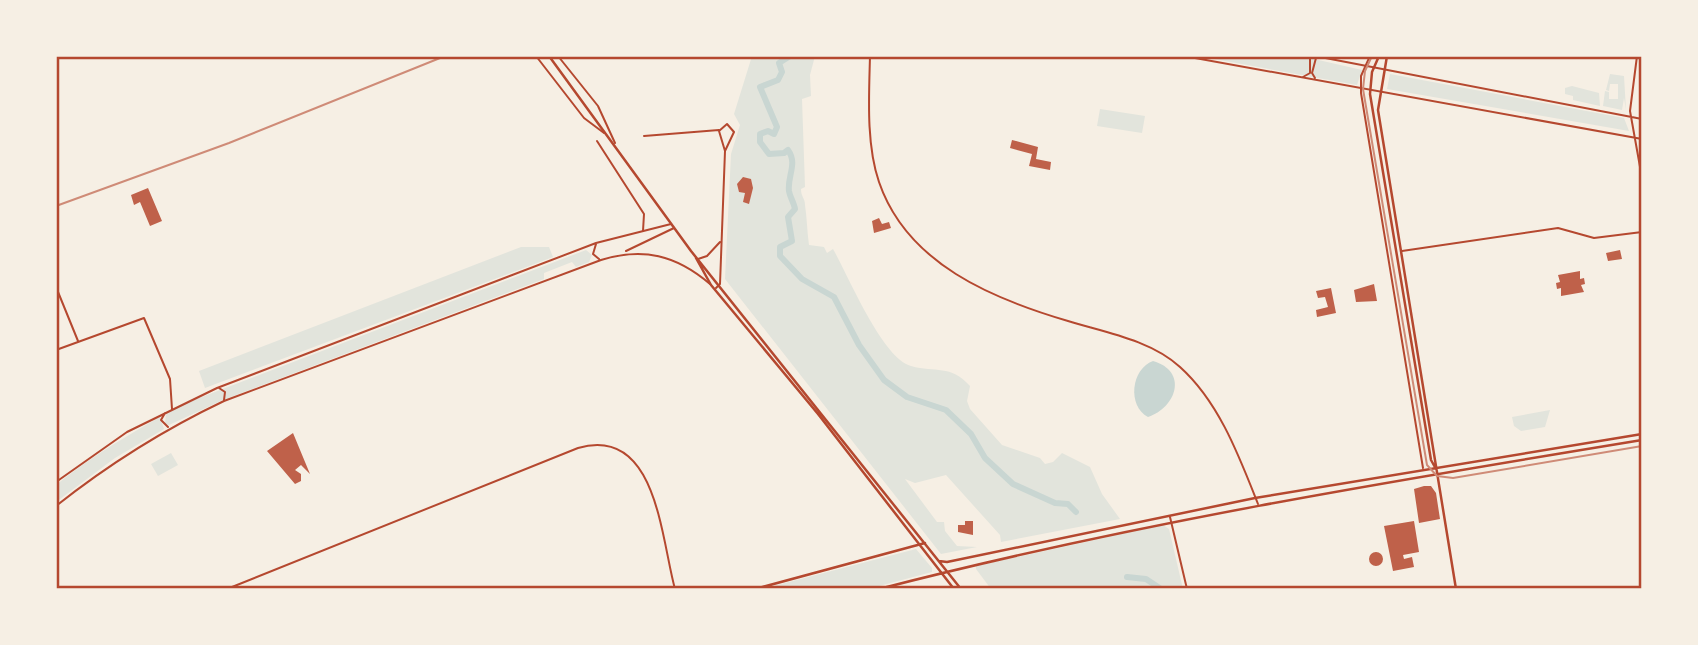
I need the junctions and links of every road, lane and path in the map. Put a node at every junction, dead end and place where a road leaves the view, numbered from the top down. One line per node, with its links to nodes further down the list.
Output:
1 (536, 56): 30 (street)
2 (549, 56): 30 (main road)
3 (558, 56): 30 (street)
4 (870, 56): 61 (street)
5 (1185, 56): 16 (street)
6 (1310, 56): 16 (street)
7 (1315, 56): 12 (street)
8 (1370, 56): 13 (street)
9 (1379, 56): 14 (main road)
10 (1387, 56): 15 (main road)
11 (1637, 56): 21 (street)
12 (1321, 57): 13 (street); 17 (street)
13 (1365, 66): 14 (street); 18 (street)
14 (1374, 68): 15 (street); 19 (main road)
15 (1385, 70): 20 (main road); 21 (street)
16 (1302, 78): 17 (street)
17 (1317, 80): 18 (street)
18 (1360, 88): 19 (street); 58 (street)
19 (1369, 89): 20 (street); 57 (main road)
20 (1381, 91): 25 (street); 40 (main road)
21 (1630, 116): 22 (street); 25 (street)
22 (1642, 119)
23 (719, 130): 24 (street); 26 (street); 27 (street)
24 (644, 136)
25 (1634, 137): 28 (street); 32 (street)
26 (723, 138): 27 (street); 31 (street)
27 (730, 138): 31 (street)
28 (1642, 139)
29 (597, 141): 35 (street)
30 (613, 141): 33 (main road)
31 (725, 152): 37 (street)
32 (1642, 178)
33 (671, 224): 34 (main road); 35 (street)
34 (674, 228): 39 (main road); 41 (street)
35 (643, 232): 38 (street)
36 (1642, 232): 40 (street)
37 (720, 241): 42 (street); 44 (street)
38 (596, 243): 43 (street); 50 (street)
39 (691, 251): 42 (main road); 45 (main road)
40 (1401, 251): 57 (main road)
41 (622, 253): 43 (street); 45 (street)
42 (698, 259): 44 (main road)
43 (601, 260): 51 (street)
44 (720, 284): 47 (street); 66 (main road)
45 (711, 285): 47 (main road)
46 (56, 286): 48 (street)
47 (715, 289): 67 (main road)
48 (78, 341): 49 (street); 52 (street)
49 (56, 350)
50 (218, 388): 51 (street); 52 (street)
51 (220, 403): 54 (street)
52 (172, 409): 53 (street)
53 (166, 412): 54 (street); 60 (street)
54 (170, 427): 63 (street)
55 (1642, 434): 57 (main road)
56 (1642, 440): 59 (main road)
57 (1436, 469): 58 (main road); 59 (main road)
58 (1423, 471): 61 (main road)
59 (1437, 474): 62 (main road); 78 (main road)
60 (56, 482)
61 (1255, 498): 62 (street); 64 (main road)
62 (1258, 504): 65 (main road)
63 (56, 506)
64 (1169, 516): 65 (street); 68 (main road)
65 (1171, 520): 69 (main road); 77 (street)
66 (925, 543): 67 (main road); 68 (main road)
67 (919, 545): 70 (main road); 73 (main road)
68 (939, 561): 69 (main road)
69 (947, 570): 70 (main road); 76 (main road)
70 (941, 572): 74 (main road); 75 (main road)
71 (228, 589): 72 (street)
72 (675, 589)
73 (755, 589)
74 (879, 589)
75 (954, 589)
76 (961, 589)
77 (1187, 589)
78 (1457, 589)

